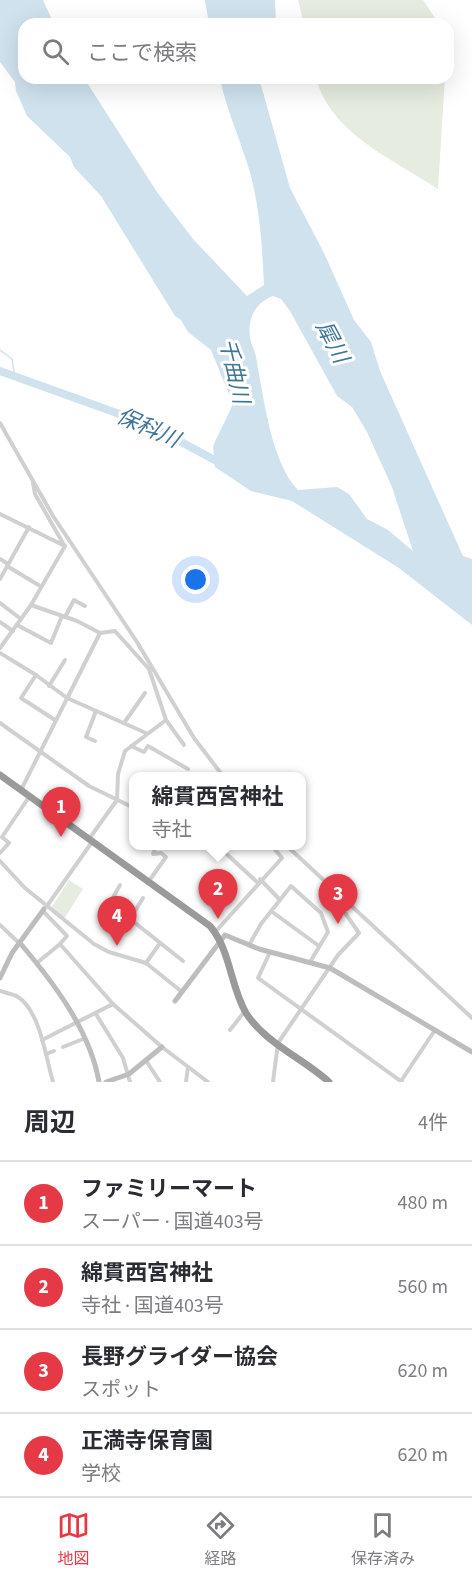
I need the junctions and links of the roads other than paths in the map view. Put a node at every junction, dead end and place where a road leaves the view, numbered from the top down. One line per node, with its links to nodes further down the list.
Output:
1 (0, 423): 2 (street)
2 (33, 483): 5 (street); 22 (street)
3 (0, 514): 4 (street)
4 (29, 527): 5 (street); 7 (street)
5 (64, 546): 9 (street)
6 (0, 559): 7 (street)
7 (8, 565): 8 (street); 9 (street)
8 (0, 579)
9 (40, 586): 11 (street)
10 (0, 603): 14 (street)
11 (31, 605): 13 (street); 14 (street)
12 (85, 606): 13 (street)
13 (64, 617): 16 (street); 18 (street)
14 (21, 619): 16 (street)
15 (0, 622): 17 (street)
16 (16, 626): 17 (street)
17 (13, 631): 19 (street)
18 (100, 633): 22 (street); 26 (street)
19 (0, 648)
20 (0, 653): 23 (street)
21 (65, 660): 24 (street)
22 (150, 668): 29 (street); 38 (street)
23 (36, 675): 24 (street); 28 (street)
24 (49, 686): 26 (street)
25 (145, 693): 31 (street)
26 (67, 698): 27 (street); 28 (street)
27 (96, 711): 31 (street); 33 (street)
28 (55, 720): 36 (street)
29 (166, 720): 32 (street); 34 (street)
30 (0, 723): 36 (street)
31 (124, 723): 32 (street)
32 (146, 733): 35 (street)
33 (95, 741)
34 (184, 745)
35 (131, 746): 37 (street); 42 (street)
36 (41, 753): 40 (street); 42 (street)
37 (188, 769)
38 (219, 772)
39 (0, 775): 40 (highway)
40 (21, 790): 41 (highway)
41 (30, 797): 44 (highway); 49 (street)
42 (117, 800): 43 (street); 44 (street)
43 (129, 806)
44 (91, 840): 53 (highway); 57 (street)
45 (155, 850): 53 (street)
46 (223, 850): 52 (street)
47 (275, 850): 52 (street)
48 (291, 850): 51 (street)
49 (0, 853)
50 (0, 861): 57 (street)
51 (319, 876): 73 (street); 82 (street)
52 (259, 880): 56 (street); 61 (street)
53 (149, 881): 61 (highway)
54 (120, 885): 59 (street)
55 (143, 898): 59 (street)
56 (280, 900): 58 (street); 67 (street)
57 (44, 909): 63 (main road); 64 (street); 72 (street)
58 (271, 911): 66 (street); 67 (street)
59 (130, 919): 65 (street)
60 (0, 925): 63 (street)
61 (213, 928): 62 (highway)
62 (222, 938): 66 (main road); 76 (main road); 80 (highway)
63 (20, 943): 71 (main road); 74 (main road)
64 (60, 944): 71 (street); 78 (street)
65 (160, 944): 69 (street); 72 (street)
66 (249, 945): 68 (main road)
67 (319, 946): 70 (street)
68 (270, 952): 70 (main road); 79 (street)
69 (183, 961)
70 (310, 962): 73 (main road)
71 (37, 963): 83 (main road)
72 (146, 963): 76 (street)
73 (330, 968): 79 (street); 84 (main road)
74 (0, 978)
75 (0, 991): 87 (street)
76 (182, 992): 77 (main road)
77 (175, 1001)
78 (113, 1004): 81 (street); 90 (street)
79 (301, 1009): 88 (street); 106 (street)
80 (245, 1011): 85 (street); 88 (highway)
81 (96, 1014): 83 (street); 96 (street)
82 (472, 1018)
83 (77, 1024): 86 (main road); 87 (street)
84 (435, 1029): 92 (main road); 106 (street)
85 (230, 1030)
86 (83, 1039): 89 (street); 98 (main road)
87 (42, 1040): 93 (street)
88 (278, 1043): 104 (street); 105 (highway)
89 (63, 1047)
90 (162, 1047): 94 (main road); 95 (street)
91 (54, 1051): 93 (street)
92 (472, 1052)
93 (46, 1054): 97 (street)
94 (147, 1062): 96 (main road); 101 (street)
95 (188, 1066): 102 (street); 103 (street)
96 (129, 1074): 99 (main road); 100 (street)
97 (53, 1082)
98 (99, 1082)
99 (106, 1082)
100 (130, 1082)
101 (160, 1082)
102 (186, 1082)
103 (208, 1082)
104 (273, 1082)
105 (329, 1082)
106 (402, 1082)

